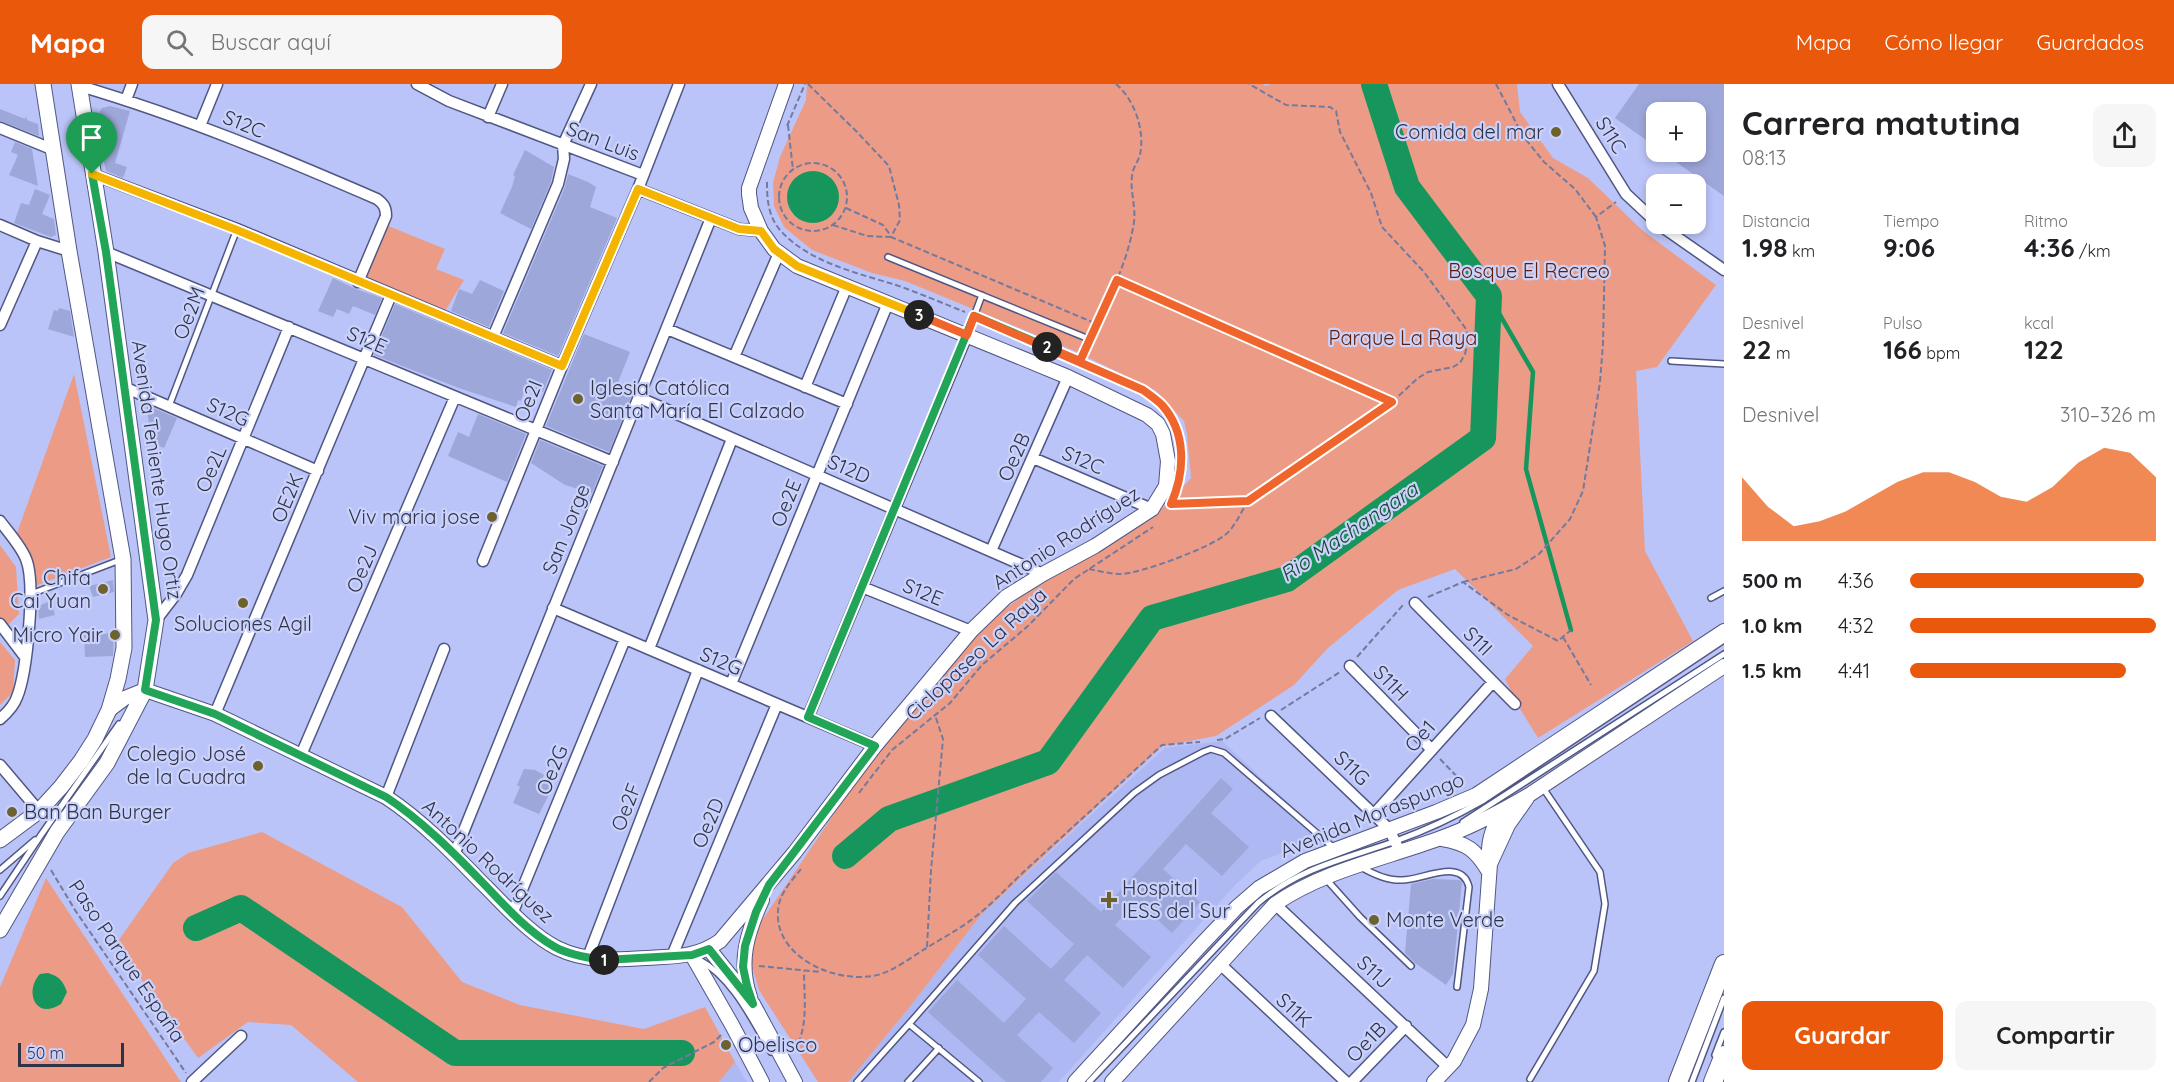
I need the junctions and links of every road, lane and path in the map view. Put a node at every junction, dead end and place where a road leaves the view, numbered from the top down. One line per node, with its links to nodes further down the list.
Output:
1 (43, 84): 22 (main road)
2 (132, 84): 15 (street)
3 (216, 84): 18 (street)
4 (417, 84): 16 (street, San Luis)
5 (502, 84): 16 (street)
6 (591, 84): 21 (street)
7 (679, 84): 25 (street)
8 (786, 84): 36 (street, Antonio Rodríguez)
9 (807, 84): 17 (path); 38 (path)
10 (1116, 84): 45 (path)
11 (1249, 84): 71 (path)
12 (1496, 84): 31 (path)
13 (80, 85): 15 (street, S12C); 24 (main road, Avenida Teniente Hugo Ortiz)
14 (1563, 87): 28 (street, S11C)
15 (126, 100): 18 (street, S12C)
16 (488, 117): 21 (street, San Luis)
17 (788, 125): 20 (path); 23 (path)
18 (200, 126): 46 (street, S12C)
19 (0, 128): 22 (street)
20 (784, 133)
21 (563, 145): 25 (street, San Luis); 58 (street)
22 (54, 150): 40 (main road)
23 (793, 170): 29 (path); 34 (path)
24 (92, 174): 35 (street); 41 (main road, Avenida Teniente Hugo Ortiz)
25 (643, 175): 27 (street, San Luis)
26 (767, 178): 52 (path)
27 (638, 189): 32 (street, San Luis); 65 (street, Oe2I)
28 (1626, 194): 30 (street, S11C); 31 (path)
29 (846, 208): 34 (path); 38 (path)
30 (1646, 213)
31 (1596, 217): 93 (path)
32 (711, 218): 36 (street, San Luis); 56 (street, San Jorge)
33 (0, 225): 39 (street)
34 (833, 225): 38 (path)
35 (237, 230): 46 (street); 50 (lane, Oe2M)
36 (761, 231): 42 (street, Antonio Rodríguez)
37 (1673, 234): 44 (street, S11C)
38 (891, 237): 53 (path)
39 (37, 241): 40 (street); 54 (street)
40 (69, 251): 89 (main road)
41 (106, 252): 50 (street, S12E); 67 (main road, Avenida Teniente Hugo Ortiz)
42 (779, 253): 47 (street, Antonio Rodríguez); 60 (street)
43 (888, 257): 49 (lane)
44 (1724, 270)
45 (1117, 280): 53 (path); 71 (path)
46 (358, 282): 48 (street)
47 (847, 286): 51 (street, Antonio Rodríguez); 68 (street)
48 (391, 295): 58 (street); 61 (street, OE2K)
49 (982, 295): 52 (lane); 59 (lane)
50 (212, 296): 55 (street, S12E); 73 (lane, Oe2M)
51 (888, 303): 57 (street, Antonio Rodríguez); 72 (street, Oe2E)
52 (974, 316): 57 (lane); 62 (path)
53 (1097, 324): 62 (path)
54 (0, 325)
55 (289, 327): 61 (street, S12E); 76 (street, Oe2L)
56 (667, 329): 60 (street); 70 (street, San Jorge)
57 (967, 335): 66 (street, Antonio Rodríguez); 84 (street)
58 (493, 337): 65 (street)
59 (1083, 337)
60 (734, 357): 68 (street)
61 (364, 358): 69 (street, S12E); 80 (street, OE2K)
62 (1080, 361): 74 (path)
63 (1671, 362): 64 (lane)
64 (1724, 364)
65 (562, 366): 75 (street, Oe2I)
66 (1068, 377): 78 (street, Oe2B); 85 (street, Antonio Rodríguez)
67 (124, 387): 73 (street, S12G); 100 (main road, Avenida Teniente Hugo Ortiz)
68 (805, 387): 72 (street)
69 (455, 397): 75 (street, S12E); 128 (street, Oe2J)
70 (640, 398): 77 (street, S12D); 79 (street, San Jorge)
71 (1392, 402): 83 (path)
72 (847, 404): 81 (street, Oe2E)
73 (169, 406): 76 (street, S12G)
74 (1171, 418)
75 (535, 430): 79 (street, S12E); 90 (street, Oe2I)
76 (243, 439): 80 (street, S12G); 100 (street, Oe2L)
77 (732, 439): 81 (street, S12D); 108 (street)
78 (1033, 458): 85 (street, S12C); 88 (street, Oe2B)
79 (613, 462): 99 (street, San Jorge)
80 (318, 471): 121 (street, OE2K)
81 (818, 475): 84 (street, S12D); 115 (street, Oe2E)
82 (1175, 495): 83 (path)
83 (1248, 501): 91 (path)
84 (894, 508): 88 (street, S12D); 94 (street)
85 (1152, 509): 92 (street, Antonio Rodríguez)
86 (0, 520): 96 (street)
87 (1159, 523): 91 (path, Ciclopaseo La Raya)
88 (992, 551): 92 (street, S12D)
89 (123, 559): 96 (lane); 120 (main road)
90 (483, 561)
91 (1089, 569): 122 (path, Ciclopaseo La Raya)
92 (1043, 574): 102 (street, Antonio Rodríguez)
93 (1463, 582)
94 (862, 587): 102 (street, S12E); 124 (street)
95 (1724, 591): 97 (lane)
96 (30, 595): 110 (street)
97 (1711, 598)
98 (1415, 603): 114 (street, S11I)
99 (553, 608): 105 (street, S12G); 144 (street, San Jorge)
100 (156, 620): 117 (main road, Avenida Teniente Hugo Ortiz)
101 (0, 624): 110 (street)
102 (971, 631): 126 (street, Antonio Rodríguez)
103 (1724, 632): 132 (street, Avenida Moraspungo)
104 (1563, 637): 116 (path)
105 (625, 639): 108 (street, S12G); 153 (street, Oe2G)
106 (1724, 640): 141 (lane)
107 (444, 649): 134 (street)
108 (649, 649): 113 (street, S12G)
109 (1724, 654): 141 (lane)
110 (25, 657): 125 (street)
111 (1350, 666): 127 (street, S11H)
112 (1724, 666): 130 (street, Avenida Moraspungo)
113 (698, 670): 115 (street, S12G); 160 (street, Oe2F)
114 (1493, 682): 119 (street, S11I); 127 (street, Oe1)
115 (731, 684): 118 (street, S12G)
116 (1591, 686)
117 (145, 690): 120 (street); 121 (street, Antonio Rodríguez); 138 (lane); 143 (main road, Avenida Teniente Hugo Ortiz)
118 (777, 704): 124 (street, S12G); 159 (street, Oe2D)
119 (1515, 704)
120 (109, 710): 135 (main road)
121 (215, 714): 128 (street, Antonio Rodríguez)
122 (935, 715): 131 (path, Ciclopaseo La Raya); 156 (path)
123 (1271, 716): 137 (street, S11G)
124 (808, 717): 126 (street, S12G)
125 (0, 719)
126 (875, 746): 150 (street, Antonio Rodríguez)
127 (1432, 750): 132 (path); 137 (street, Oe1)
128 (301, 755): 134 (street, Antonio Rodríguez)
129 (0, 765): 135 (street)
130 (1542, 787): 133 (street, Avenida Moraspungo); 180 (lane)
131 (857, 795)
132 (1476, 795): 141 (street, Avenida Moraspungo)
133 (1529, 795): 136 (street, Avenida Moraspungo); 147 (street)
134 (386, 797): 144 (street, Antonio Rodríguez)
135 (39, 810): 140 (main road)
136 (1503, 810): 139 (street, Avenida Moraspungo); 147 (street)
137 (1374, 814): 141 (street, S11G)
138 (41, 835): 148 (lane); 151 (lane)
139 (1439, 838): 141 (street, Avenida Moraspungo); 147 (street)
140 (0, 840)
141 (1396, 843): 142 (street, Avenida Moraspungo); 145 (street, Avenida Moraspungo); 191 (lane); 192 (lane)
142 (1335, 850): 170 (lane); 190 (street, Avenida Moraspungo)
143 (42, 855): 154 (main road, Avenida Teniente Hugo Ortiz); 179 (path, Paso Parque España)
144 (454, 855): 153 (street, Antonio Rodríguez)
145 (1360, 866): 149 (street, Avenida Moraspungo); 167 (lane)
146 (801, 868): 155 (path)
147 (1490, 868): 178 (street)
148 (0, 870)
149 (1325, 877): 152 (street, Avenida Moraspungo); 163 (lane)
150 (769, 885): 157 (street, Antonio Rodríguez); 164 (street, Antonio Rodríguez)
151 (0, 896)
152 (1275, 904): 161 (street, Avenida Moraspungo); 172 (street, S11J)
153 (512, 914): 160 (street, Antonio Rodríguez)
154 (0, 930)
155 (786, 940)
156 (927, 947)
157 (709, 949): 158 (street, Antonio Rodríguez); 169 (street)
158 (692, 955): 159 (street, Antonio Rodríguez); 171 (street); 184 (lane); 185 (lane)
159 (672, 956): 160 (street, Antonio Rodríguez)
160 (588, 957)
161 (1219, 963): 193 (street, Avenida Moraspungo); 194 (street, S11K)
162 (1724, 964): 197 (main road)
163 (1411, 966)
164 (743, 967): 165 (path); 169 (street, Antonio Rodríguez)
165 (804, 971): 166 (path); 176 (path)
166 (824, 972)
167 (1457, 987)
168 (1724, 998): 198 (lane)
169 (753, 1004): 176 (street)
170 (909, 1024): 175 (lane); 187 (lane)
171 (732, 1025): 182 (path); 183 (street)
172 (1406, 1026): 178 (street, S11J); 195 (street, Oe1B)
173 (1724, 1032): 177 (lane)
174 (241, 1036): 181 (street)
175 (939, 1048): 188 (lane); 189 (lane)
176 (782, 1058): 186 (street)
177 (1718, 1058): 199 (main road)
178 (1448, 1066): 196 (street)
179 (185, 1072)
180 (1530, 1079)
181 (192, 1082)
182 (649, 1082)
183 (762, 1082)
184 (767, 1082)
185 (789, 1082)
186 (795, 1082)
187 (857, 1082)
188 (908, 1082)
189 (979, 1082)
190 (1075, 1082)
191 (1089, 1082)
192 (1103, 1082)
193 (1112, 1082)
194 (1346, 1082)
195 (1352, 1082)
196 (1434, 1082)
197 (1678, 1082)
198 (1692, 1082)
199 (1713, 1082)

